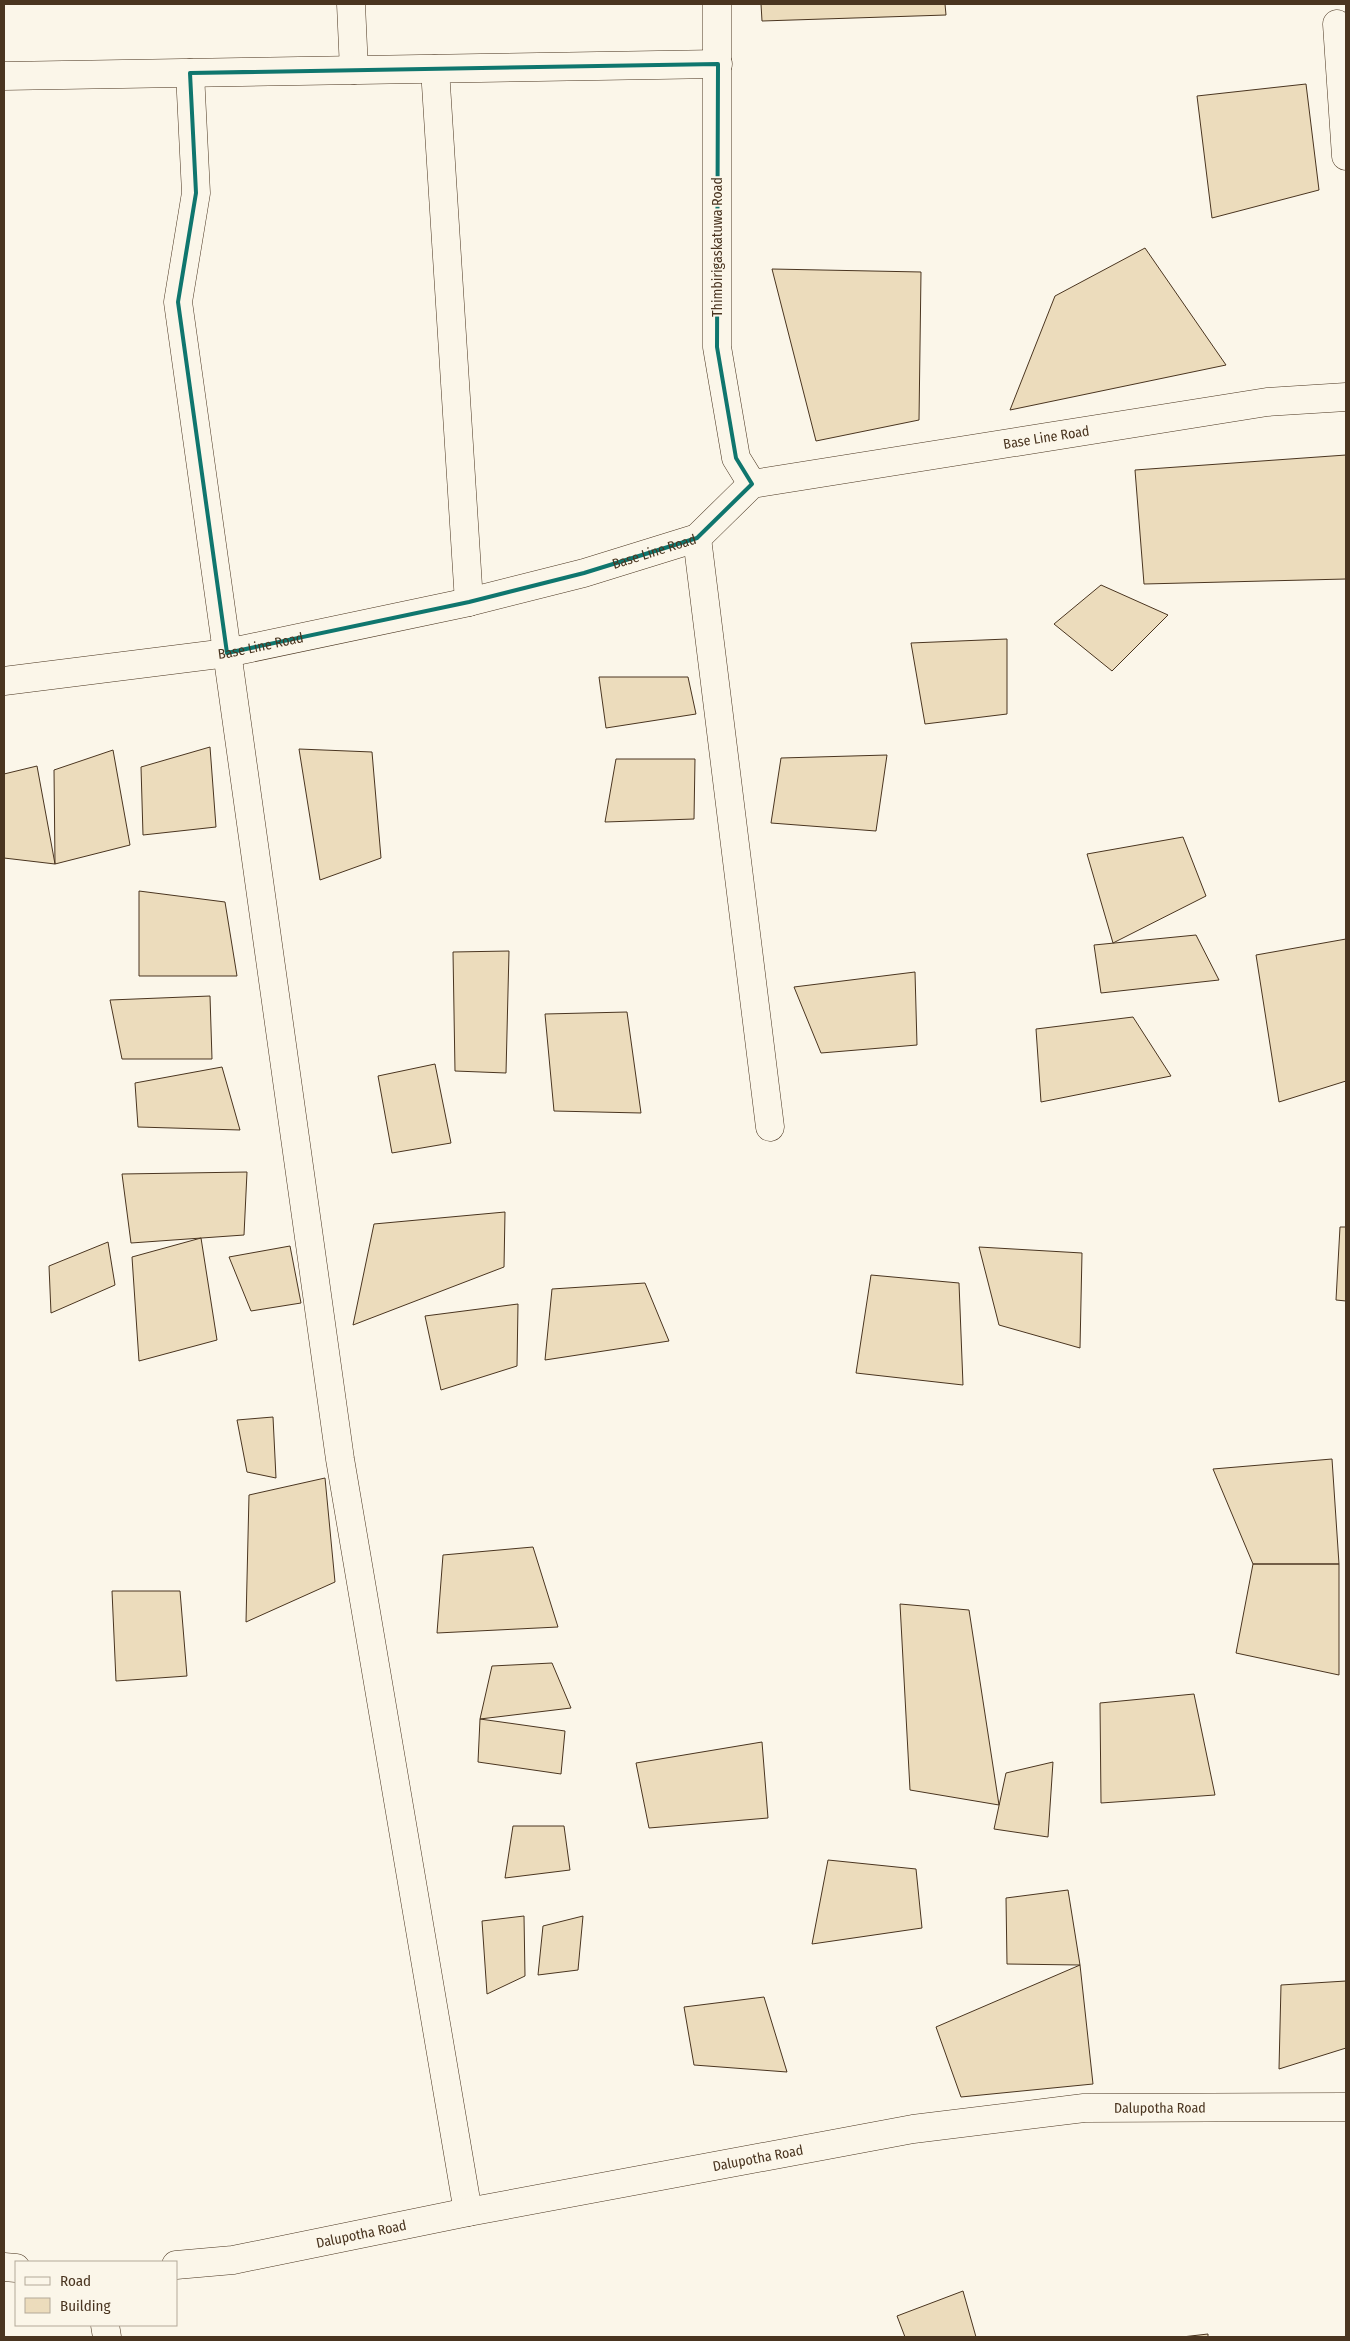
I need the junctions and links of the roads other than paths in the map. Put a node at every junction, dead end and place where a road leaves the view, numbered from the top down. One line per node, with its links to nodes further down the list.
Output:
1 (351, 4): 6 (street)
2 (717, 4): 4 (street, Thimbirigaskatuwa Road)
3 (1337, 24): 9 (street)
4 (718, 64): 5 (street); 11 (street, Thimbirigaskatuwa Road)
5 (435, 69): 6 (street); 13 (street)
6 (354, 70): 7 (street)
7 (190, 73): 8 (street); 14 (street)
8 (4, 76)
9 (1346, 156)
10 (1346, 396): 11 (street, Base Line Road)
11 (752, 484): 12 (street, Base Line Road)
12 (696, 538): 13 (street, Base Line Road); 16 (street)
13 (468, 602): 14 (street, Base Line Road)
14 (227, 653): 15 (street, Base Line Road); 18 (street)
15 (4, 682)
16 (770, 1128)
17 (1346, 2107): 18 (street, Dalupotha Road)
18 (468, 2212): 19 (street, Dalupotha Road)
19 (178, 2266)

